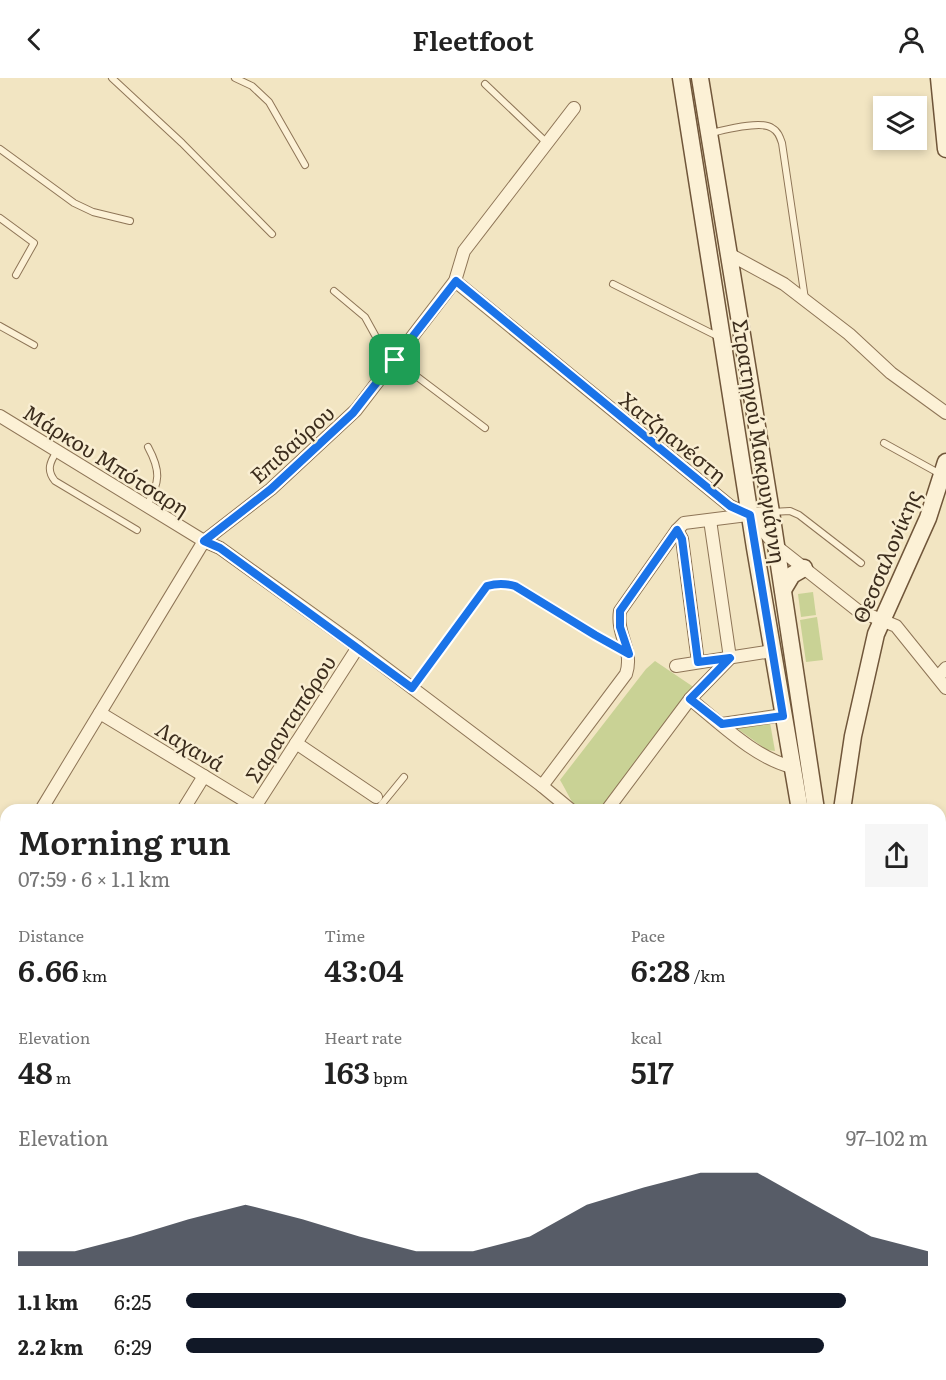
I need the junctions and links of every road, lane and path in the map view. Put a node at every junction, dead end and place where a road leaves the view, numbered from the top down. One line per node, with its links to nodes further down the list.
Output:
1 (112, 78): 15 (lane)
2 (235, 78): 12 (lane)
3 (681, 78): 23 (street, Στρατηγού Μακρυγιάννη)
4 (700, 78): 8 (street, Στρατηγού Μακρυγιάννη)
5 (941, 82): 11 (street)
6 (485, 84): 9 (lane)
7 (574, 108): 9 (street, Επιδαύρου)
8 (709, 133): 16 (street, Στρατηγού Μακρυγιάννη); 21 (lane)
9 (547, 144): 18 (street, Επιδαύρου)
10 (0, 149): 14 (lane)
11 (946, 149)
12 (305, 165)
13 (0, 218): 17 (lane)
14 (130, 221)
15 (272, 234)
16 (729, 254): 21 (street); 34 (street, Στρατηγού Μακρυγιάννη)
17 (16, 275)
18 (456, 281): 25 (street, Επιδαύρου); 35 (street, Χατζηανέστη)
19 (613, 284): 23 (lane)
20 (334, 291): 25 (lane)
21 (805, 300): 26 (street)
22 (0, 326): 24 (lane)
23 (722, 339): 35 (street, Στρατηγού Μακρυγιάννη)
24 (34, 345)
25 (395, 360): 28 (lane); 39 (street, Επιδαύρου)
26 (946, 413)
27 (0, 416): 31 (street, Μάρκου Μπότσαρη)
28 (485, 428)
29 (884, 443): 32 (lane)
30 (148, 447): 33 (lane)
31 (57, 451): 33 (street, Μάρκου Μπότσαρη); 37 (lane)
32 (944, 468): 44 (street, Θεσσαλονίκης)
33 (146, 506): 39 (street, Μάρκου Μπότσαρη)
34 (771, 512): 35 (street); 40 (street, Στρατηγού Μακρυγιάννη); 41 (lane)
35 (750, 515): 36 (street); 40 (street, Χατζηανέστη); 46 (street, Στρατηγού Μακρυγιάννη)
36 (710, 520): 38 (street); 48 (street)
37 (137, 530)
38 (677, 530): 47 (street); 49 (street)
39 (204, 541): 45 (street, Μάρκου Μπότσαρη); 55 (street, Επιδαύρου)
40 (776, 546): 42 (street, Χατζηανέστη); 43 (street, Στρατηγού Μακρυγιάννη)
41 (861, 562)
42 (804, 568): 43 (street); 44 (street, Χατζηανέστη)
43 (783, 590): 72 (street, Στρατηγού Μακρυγιάννη)
44 (880, 621): 51 (street, Χατζηανέστη); 73 (street, Θεσσαλονίκης)
45 (358, 647): 52 (street, Μάρκου Μπότσαρη); 58 (street, Σαρανταπόρου)
46 (772, 651): 48 (street); 56 (street, Στρατηγού Μακρυγιάννη)
47 (629, 654): 52 (lane); 62 (street)
48 (730, 658): 49 (street); 54 (street)
49 (698, 662): 50 (street)
50 (676, 666)
51 (942, 672): 53 (street, Χατζηανέστη)
52 (412, 688): 62 (street, Μάρκου Μπότσαρη)
53 (946, 688)
54 (690, 699): 57 (street); 70 (street)
55 (100, 713): 60 (street, Λαχανά); 64 (street, Επιδαύρου)
56 (783, 716): 57 (street); 59 (street, Στρατηγού Μακρυγιάννη)
57 (722, 724): 59 (street)
58 (296, 743): 63 (street); 67 (street, Σαρανταπόρου)
59 (792, 767): 71 (street, Στρατηγού Μακρυγιάννη)
60 (204, 776): 65 (street); 66 (street, Λαχανά)
61 (404, 777): 68 (lane)
62 (542, 786): 69 (street, Μάρκου Μπότσαρη)
63 (376, 797)
64 (45, 804)
65 (187, 804)
66 (248, 804)
67 (259, 804)
68 (382, 804)
69 (564, 804)
70 (611, 804)
71 (799, 804)
72 (815, 804)
73 (843, 804)

